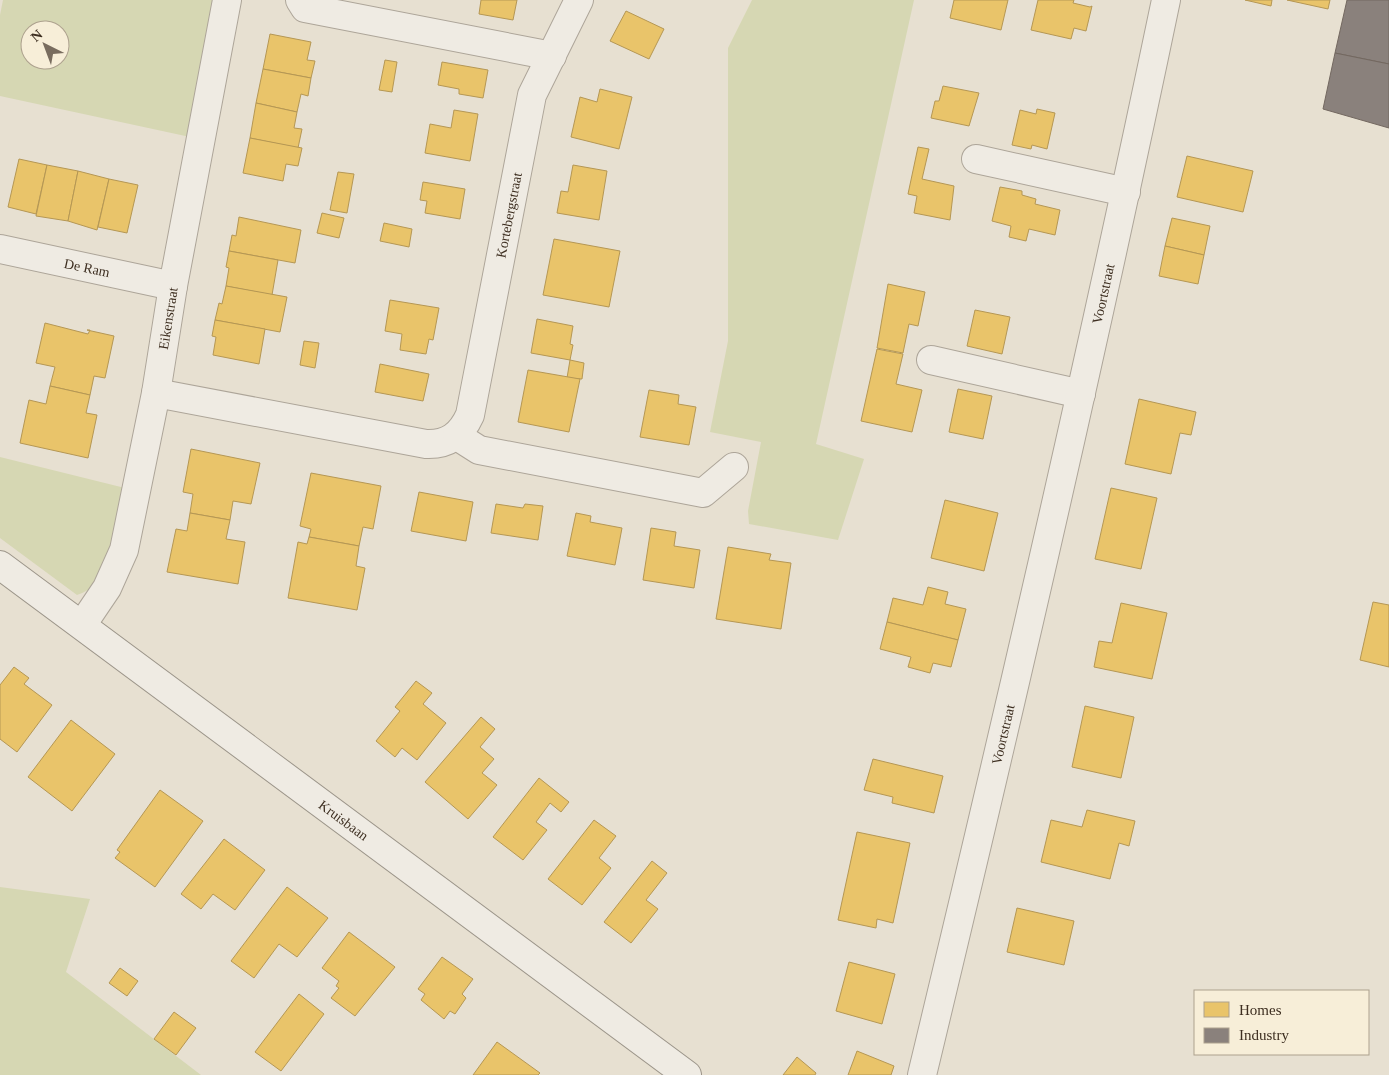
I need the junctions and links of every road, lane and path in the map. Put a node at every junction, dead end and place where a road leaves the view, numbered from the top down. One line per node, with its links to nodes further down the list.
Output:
1 (227, 0): 9 (street, Eikenstraat)
2 (300, 0): 5 (street)
3 (579, 0): 5 (street, Kortebergstraat)
4 (1166, 0): 7 (street, Voortstraat)
5 (552, 56): 13 (street, Kortebergstraat)
6 (976, 159): 7 (street)
7 (1126, 192): 12 (street, Voortstraat)
8 (0, 249): 9 (street, De Ram)
9 (173, 286): 11 (street, Eikenstraat)
10 (931, 360): 12 (street)
11 (156, 393): 13 (street); 16 (street, Eikenstraat)
12 (1080, 394): 18 (street, Voortstraat)
13 (457, 436): 14 (street)
14 (734, 467)
15 (0, 565): 16 (street, Kruisbaan)
16 (82, 626): 17 (street, Kruisbaan)
17 (687, 1075)
18 (922, 1075)

